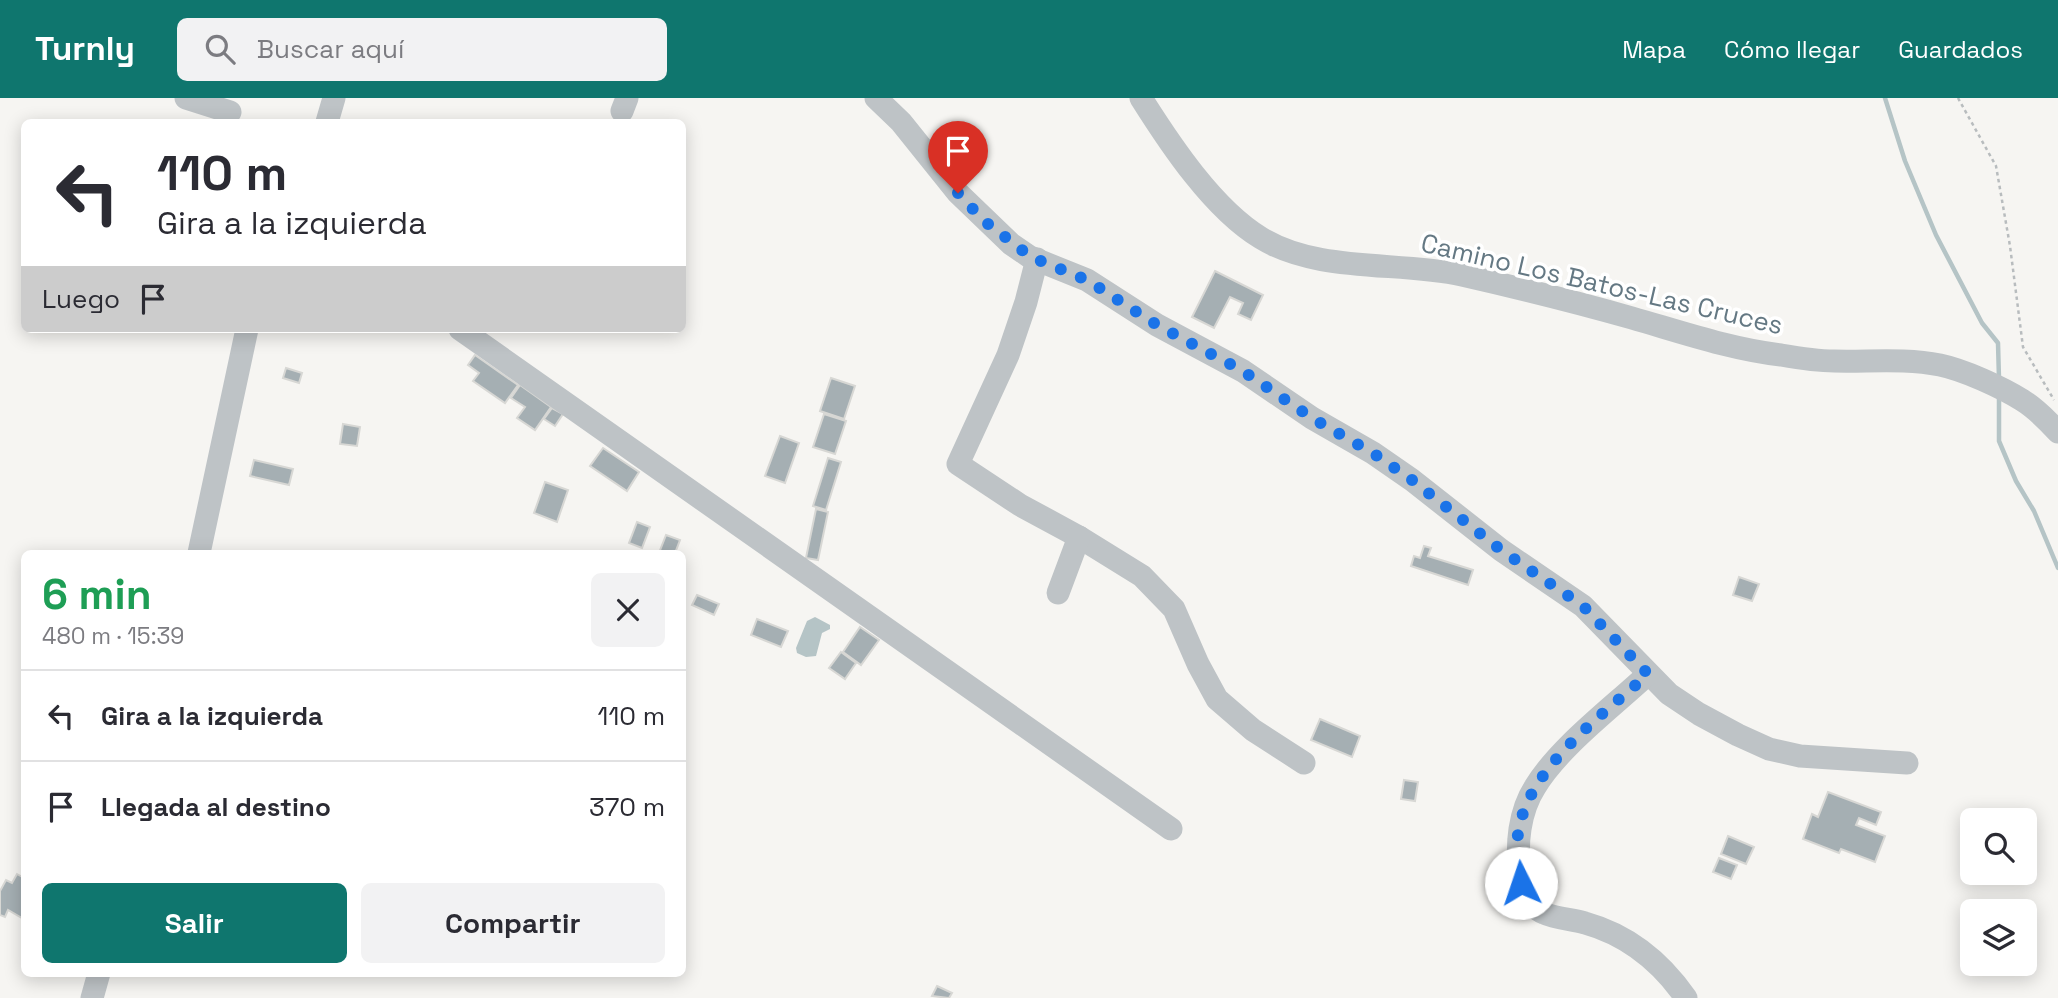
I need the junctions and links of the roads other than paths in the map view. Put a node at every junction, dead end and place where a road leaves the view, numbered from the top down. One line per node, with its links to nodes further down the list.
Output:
1 (187, 98): 5 (street)
2 (334, 98): 6 (street)
3 (876, 98): 7 (street)
4 (1141, 98): 10 (street, Camino Los Batos-Las Cruces)
5 (230, 111)
6 (328, 119)
7 (1037, 259): 11 (street); 14 (street)
8 (246, 333): 12 (street)
9 (466, 333): 17 (street)
10 (2057, 431)
11 (1079, 537): 13 (street); 15 (street)
12 (200, 550)
13 (1058, 593)
14 (1648, 674): 16 (street); 20 (street)
15 (1304, 763)
16 (1907, 763)
17 (1171, 829)
18 (98, 977): 19 (street)
19 (92, 998)
20 (1686, 998)

